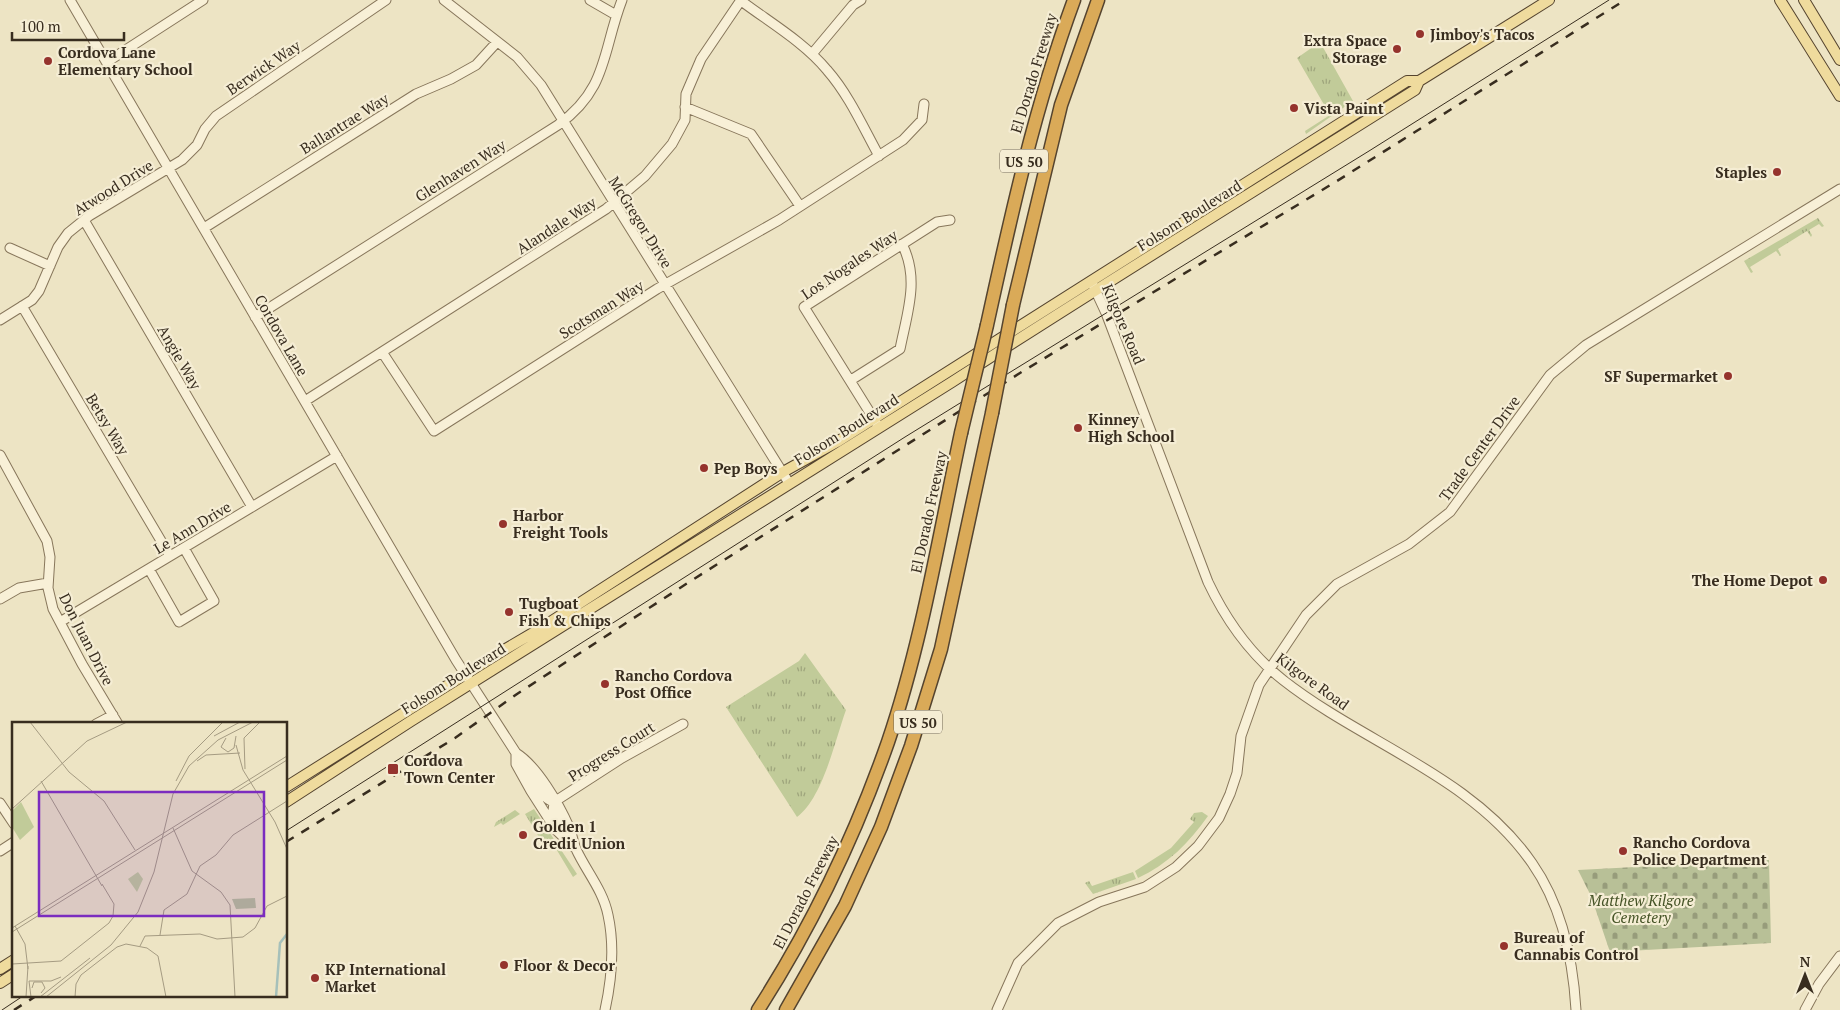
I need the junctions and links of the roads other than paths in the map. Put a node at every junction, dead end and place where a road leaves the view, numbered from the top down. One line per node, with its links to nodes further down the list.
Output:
1 (70, 0): 18 (street, Cordova Lane)
2 (386, 0): 26 (street, Berwick Way)
3 (444, 0): 15 (street, McGregor Drive)
4 (590, 0): 14 (street)
5 (622, 0): 14 (street, Glenhaven Way)
6 (740, 0): 16 (street); 22 (street, Alandale Way)
7 (861, 0): 16 (street)
8 (1074, 0): 85 (highway, El Dorado Freeway / US 50, bridge)
9 (1098, 0): 86 (highway, US 50, bridge)
10 (1548, 0): 19 (main road, Folsom Boulevard)
11 (1780, 0): 20 (main road)
12 (1804, 0): 17 (main road)
13 (197, 2): 18 (street)
14 (616, 15): 23 (street, Glenhaven Way)
15 (497, 42): 23 (street, McGregor Drive); 33 (street, Ballantrae Way)
16 (812, 54): 24 (street)
17 (1840, 60)
18 (107, 62): 26 (street, Cordova Lane)
19 (1419, 81): 25 (main road, Folsom Boulevard); 27 (main road, Folsom Boulevard)
20 (1840, 96)
21 (924, 104): 24 (street, Scotsman Way)
22 (685, 107): 29 (street, Alandale Way); 30 (street)
23 (562, 122): 29 (street, McGregor Drive); 40 (street, Glenhaven Way)
24 (879, 156): 30 (street, Scotsman Way)
25 (1292, 157): 27 (main road); 38 (main road, Folsom Boulevard)
26 (168, 168): 31 (street, Atwood Drive); 33 (street, Cordova Lane)
27 (1272, 180): 38 (main road, Folsom Boulevard)
28 (1840, 189): 59 (street, Trade Center Drive)
29 (613, 204): 37 (street, McGregor Drive); 42 (street, Alandale Way)
30 (800, 206): 37 (street, Scotsman Way)
31 (84, 220): 36 (street, Atwood Drive); 50 (street, Angie Way)
32 (950, 220): 34 (street, Los Nogales Way)
33 (204, 228): 40 (street, Cordova Lane)
34 (902, 244): 43 (street); 43 (street, Los Nogales Way)
35 (10, 248): 36 (street)
36 (50, 266): 39 (street, Atwood Drive)
37 (664, 285): 42 (street, Scotsman Way); 48 (street, McGregor Drive)
38 (1093, 285): 45 (main road, Folsom Boulevard); 59 (street, Kilgore Road)
39 (22, 306): 41 (street, Atwood Drive); 52 (street, Betsy Way)
40 (255, 317): 44 (street, Cordova Lane)
41 (0, 320)
42 (382, 352): 44 (street, Alandale Way)
43 (851, 380): 45 (street, Los Nogales Way)
44 (305, 401): 47 (street, Cordova Lane)
45 (876, 422): 48 (main road, Folsom Boulevard); 49 (main road, Folsom Boulevard)
46 (0, 455): 55 (street, Don Juan Drive)
47 (337, 456): 50 (street, Le Ann Drive); 60 (street, Cordova Lane)
48 (783, 472): 49 (street, McGregor Drive); 54 (main road, Folsom Boulevard)
49 (789, 483): 57 (main road, Folsom Boulevard)
50 (252, 507): 51 (street, Le Ann Drive)
51 (184, 548): 52 (street, Le Ann Drive); 53 (street)
52 (170, 556): 53 (street, Le Ann Drive)
53 (149, 568): 58 (street, Le Ann Drive)
54 (616, 578): 57 (main road); 60 (main road, Folsom Boulevard)
55 (48, 583): 56 (street); 58 (street, Don Juan Drive)
56 (0, 599)
57 (587, 611): 61 (main road, Folsom Boulevard)
58 (60, 622): 62 (street, Don Juan Drive)
59 (1269, 668): 87 (street, Trade Center Drive); 88 (street, Kilgore Road)
60 (466, 674): 61 (street, Cordova Lane); 67 (main road, Folsom Boulevard)
61 (472, 683): 66 (street, Cordova Lane); 71 (main road, Folsom Boulevard)
62 (113, 715): 63 (street); 64 (street, Don Juan Drive)
63 (100, 722)
64 (117, 722)
65 (683, 724): 72 (street, Progress Court)
66 (516, 753): 68 (street); 72 (street, Cordova Lane)
67 (338, 754): 69 (main road, Folsom Boulevard); 70 (main road)
68 (516, 764): 72 (street); 75 (street)
69 (288, 786)
70 (288, 794)
71 (288, 801)
72 (554, 802): 75 (street); 77 (street, Cordova Lane)
73 (0, 803): 74 (street)
74 (12, 821)
75 (564, 840): 77 (street)
76 (12, 843): 78 (street)
77 (576, 849): 84 (street)
78 (0, 851)
79 (1840, 956): 89 (street)
80 (12, 961): 81 (main road)
81 (0, 969)
82 (12, 975): 83 (main road)
83 (0, 983)
84 (605, 1010)
85 (758, 1010)
86 (786, 1010)
87 (997, 1010)
88 (1576, 1010)
89 (1805, 1010)

